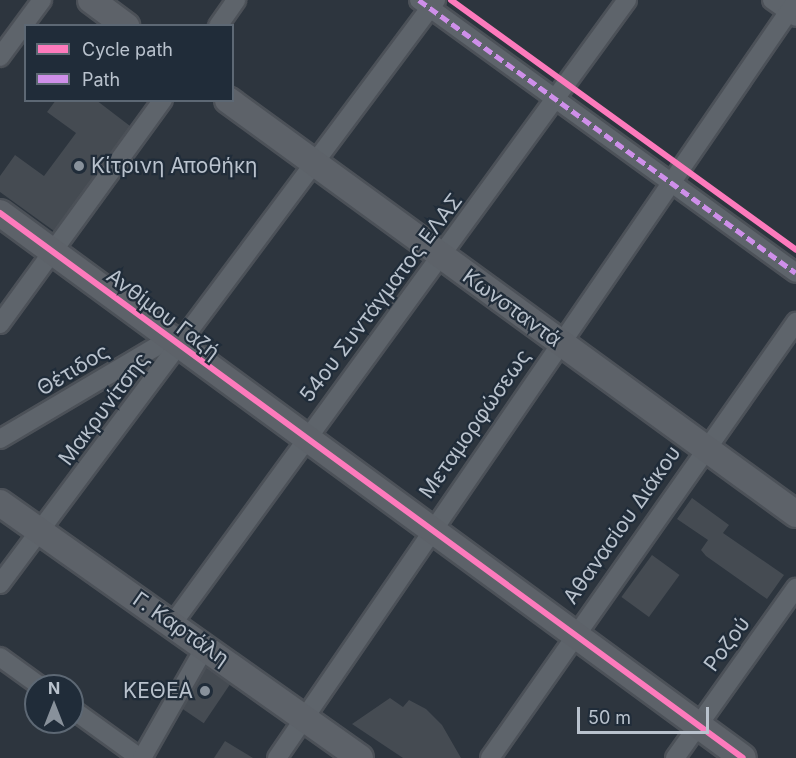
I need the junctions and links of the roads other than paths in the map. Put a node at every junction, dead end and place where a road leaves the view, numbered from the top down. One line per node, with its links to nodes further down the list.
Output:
1 (42, 0): 9 (street)
2 (91, 0): 10 (street)
3 (236, 0): 11 (street)
4 (627, 0): 13 (street, 54ου Συντάγματος ΕΛΑΣ)
5 (772, 0): 7 (street)
6 (428, 3): 13 (street); 16 (street, Μακρυνίτσης)
7 (794, 10): 17 (street, Μεταμορφώσεως)
8 (24, 24): 12 (street)
9 (24, 24)
10 (123, 24)
11 (219, 24)
12 (0, 57)
13 (556, 100): 17 (street); 20 (street, 54ου Συντάγματος ΕΛΑΣ)
14 (162, 102): 19 (street)
15 (231, 102): 16 (street, Κωνσταντά)
16 (314, 163): 20 (street, Κωνσταντά); 24 (street, Μακρυνίτσης)
17 (671, 184): 21 (street); 25 (street, Μεταμορφώσεως)
18 (0, 213): 19 (street, Ανθίμου Γαζή)
19 (52, 252): 23 (street); 24 (street, Ανθίμου Γαζή)
20 (440, 256): 25 (street, Κωνσταντά); 27 (street, 54ου Συντάγματος ΕΛΑΣ)
21 (796, 273)
22 (796, 322): 28 (street, Αθανασίου Διάκου)
23 (0, 324)
24 (174, 343): 26 (street, Θέτιδος); 27 (street, Ανθίμου Γαζή); 31 (street, Μακρυνίτσης)
25 (559, 343): 28 (street, Κωνσταντά); 32 (street, Μεταμορφώσεως)
26 (0, 439)
27 (304, 439): 32 (street, Ανθίμου Γαζή); 35 (street, 54ου Συντάγματος ΕΛΑΣ)
28 (704, 448): 30 (street, Κωνσταντά); 36 (street, Αθανασίου Διάκου)
29 (0, 503): 31 (street, Γ. Καρτάλη)
30 (796, 514)
31 (40, 530): 33 (street, Μακρυνίτσης); 35 (street, Γ. Καρτάλη)
32 (429, 531): 36 (street, Ανθίμου Γαζή); 40 (street, Μεταμορφώσεως)
33 (0, 584)
34 (796, 588): 42 (street, Ροζού)
35 (173, 623): 37 (street, Γ. Καρτάλη)
36 (573, 635): 42 (street, Ανθίμου Γαζή); 46 (street, Αθανασίου Διάκου)
37 (205, 647): 40 (street, Γ. Καρτάλη); 43 (street)
38 (0, 657): 39 (street)
39 (24, 674)
40 (303, 715): 44 (street, Μεταμορφώσεως); 45 (street, Γ. Καρτάλη)
41 (84, 718): 43 (street)
42 (696, 724): 47 (street, Ροζού); 48 (street, Ανθίμου Γαζή)
43 (141, 758)
44 (277, 758)
45 (360, 758)
46 (490, 758)
47 (675, 758)
48 (743, 758)

